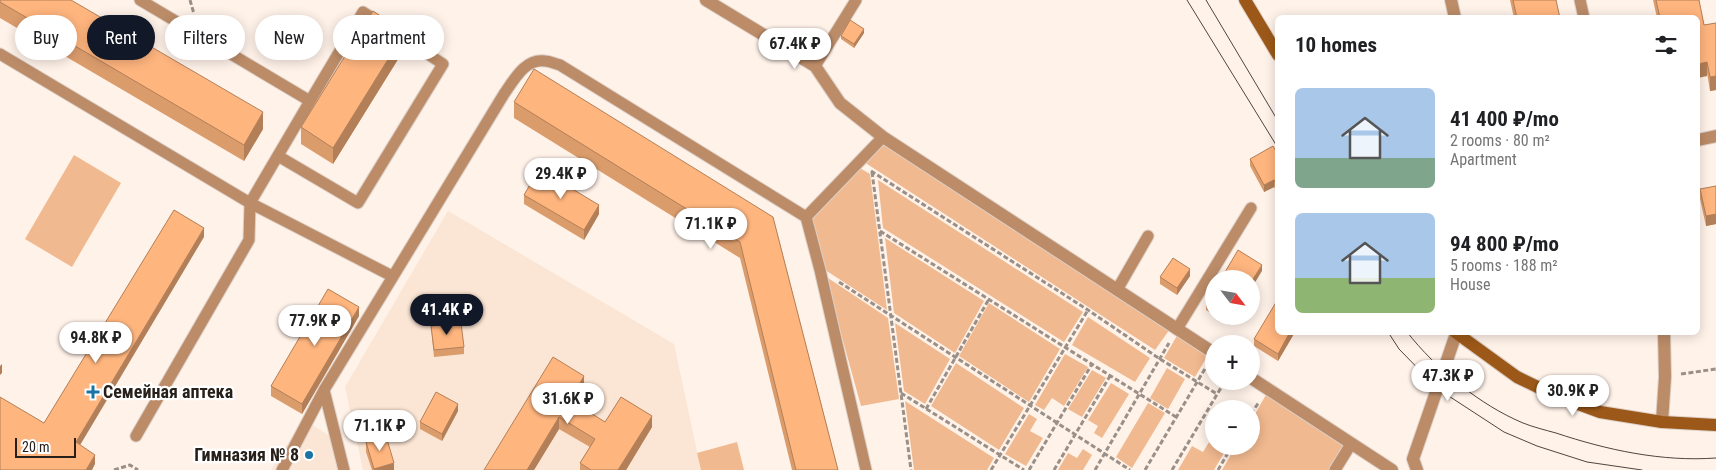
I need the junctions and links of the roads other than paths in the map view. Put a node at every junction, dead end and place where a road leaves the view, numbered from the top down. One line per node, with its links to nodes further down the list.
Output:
1 (140, 0): 12 (lane)
2 (706, 0): 11 (street)
3 (856, 0): 11 (lane)
4 (1245, 0): 9 (main road)
5 (1451, 0): 7 (street)
6 (1580, 0): 8 (lane)
7 (1454, 15)
8 (1583, 15)
9 (1275, 50)
10 (0, 54): 17 (lane)
11 (815, 66): 14 (street)
12 (310, 101): 16 (lane); 16 (lane)
13 (1716, 136): 15 (street)
14 (883, 137): 19 (lane); 22 (street)
15 (1700, 140)
16 (278, 156): 17 (lane)
17 (250, 203): 21 (lane); 32 (lane)
18 (1251, 208): 23 (lane)
19 (806, 218): 21 (lane); 36 (lane)
20 (1148, 236): 22 (lane)
21 (392, 276): 29 (lane)
22 (1117, 290): 23 (street)
23 (1177, 329): 27 (street)
24 (1454, 335): 39 (street)
25 (1458, 335): 30 (main road)
26 (1664, 335): 30 (street)
27 (1205, 351)
28 (1260, 384): 33 (street)
29 (324, 390): 34 (lane); 35 (lane)
30 (1662, 422): 31 (main road)
31 (1716, 424)
32 (136, 436)
33 (1351, 444): 37 (lane); 38 (street)
34 (282, 470)
35 (344, 470)
36 (866, 470)
37 (1336, 470)
38 (1392, 470)
39 (1417, 470)

